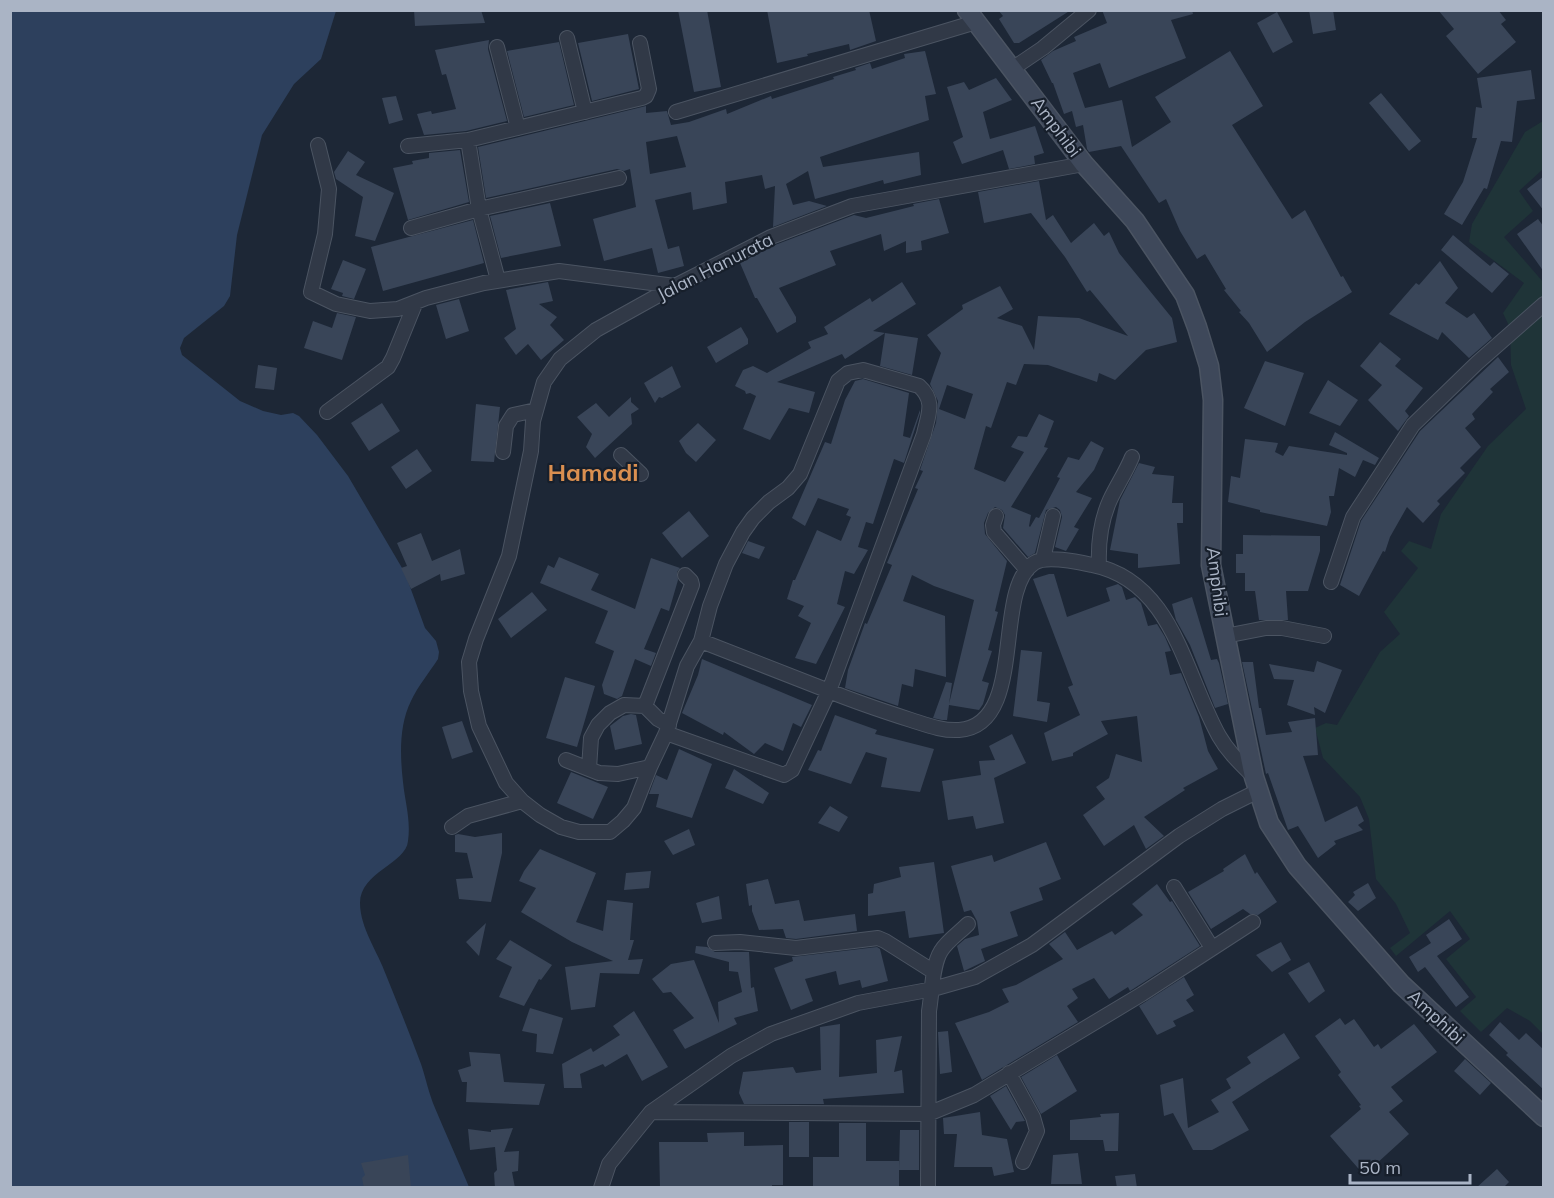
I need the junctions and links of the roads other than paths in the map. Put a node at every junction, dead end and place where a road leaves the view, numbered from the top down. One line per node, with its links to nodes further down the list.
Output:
1 (1089, 10): 6 (street)
2 (971, 16): 6 (main road, Amphibi); 8 (street)
3 (567, 38): 7 (street)
4 (640, 43): 7 (street)
5 (496, 47): 9 (street)
6 (1012, 69): 13 (main road, Amphibi)
7 (585, 112): 9 (street)
8 (676, 112)
9 (518, 128): 10 (street)
10 (468, 140): 12 (street); 15 (street)
11 (318, 145): 19 (street)
12 (408, 146)
13 (1084, 164): 18 (street, Jalan Hanurata); 34 (main road, Amphibi)
14 (619, 178): 15 (street)
15 (479, 209): 16 (street); 17 (street)
16 (411, 228)
17 (498, 280): 18 (street); 19 (street)
18 (675, 286): 21 (street, Jalan Hanurata)
19 (415, 304): 22 (street)
20 (1544, 304): 33 (street)
21 (536, 410): 23 (street); 44 (street, Jalan Hanurata)
22 (327, 412)
23 (502, 452)
24 (621, 455): 26 (street)
25 (1132, 457): 30 (street)
26 (641, 474)
27 (996, 516): 31 (street)
28 (1053, 516): 29 (street)
29 (1043, 559): 30 (street); 31 (street)
30 (1099, 566): 43 (street)
31 (1027, 570): 37 (street)
32 (685, 575): 38 (street)
33 (1331, 582)
34 (1225, 636): 35 (street); 43 (main road, Amphibi)
35 (1324, 636)
36 (701, 641): 37 (street); 37 (street); 39 (street)
37 (829, 691): 39 (street)
38 (645, 706): 39 (street); 42 (street)
39 (668, 729): 41 (street)
40 (566, 760): 42 (street)
41 (650, 767): 42 (street); 44 (street, Jalan Hanurata)
42 (589, 769)
43 (1256, 784): 52 (street); 56 (main road, Amphibi)
44 (522, 801): 45 (street)
45 (452, 826)
46 (1174, 887): 50 (street)
47 (1252, 922): 50 (street)
48 (968, 924): 51 (street)
49 (714, 943): 51 (street)
50 (1212, 948): 53 (street)
51 (934, 972): 52 (street)
52 (933, 989): 54 (street); 55 (street)
53 (1009, 1074): 55 (street); 57 (street)
54 (651, 1112): 55 (street); 58 (street)
55 (928, 1114): 59 (street)
56 (1544, 1117)
57 (1023, 1162)
58 (601, 1188)
59 (928, 1188)

